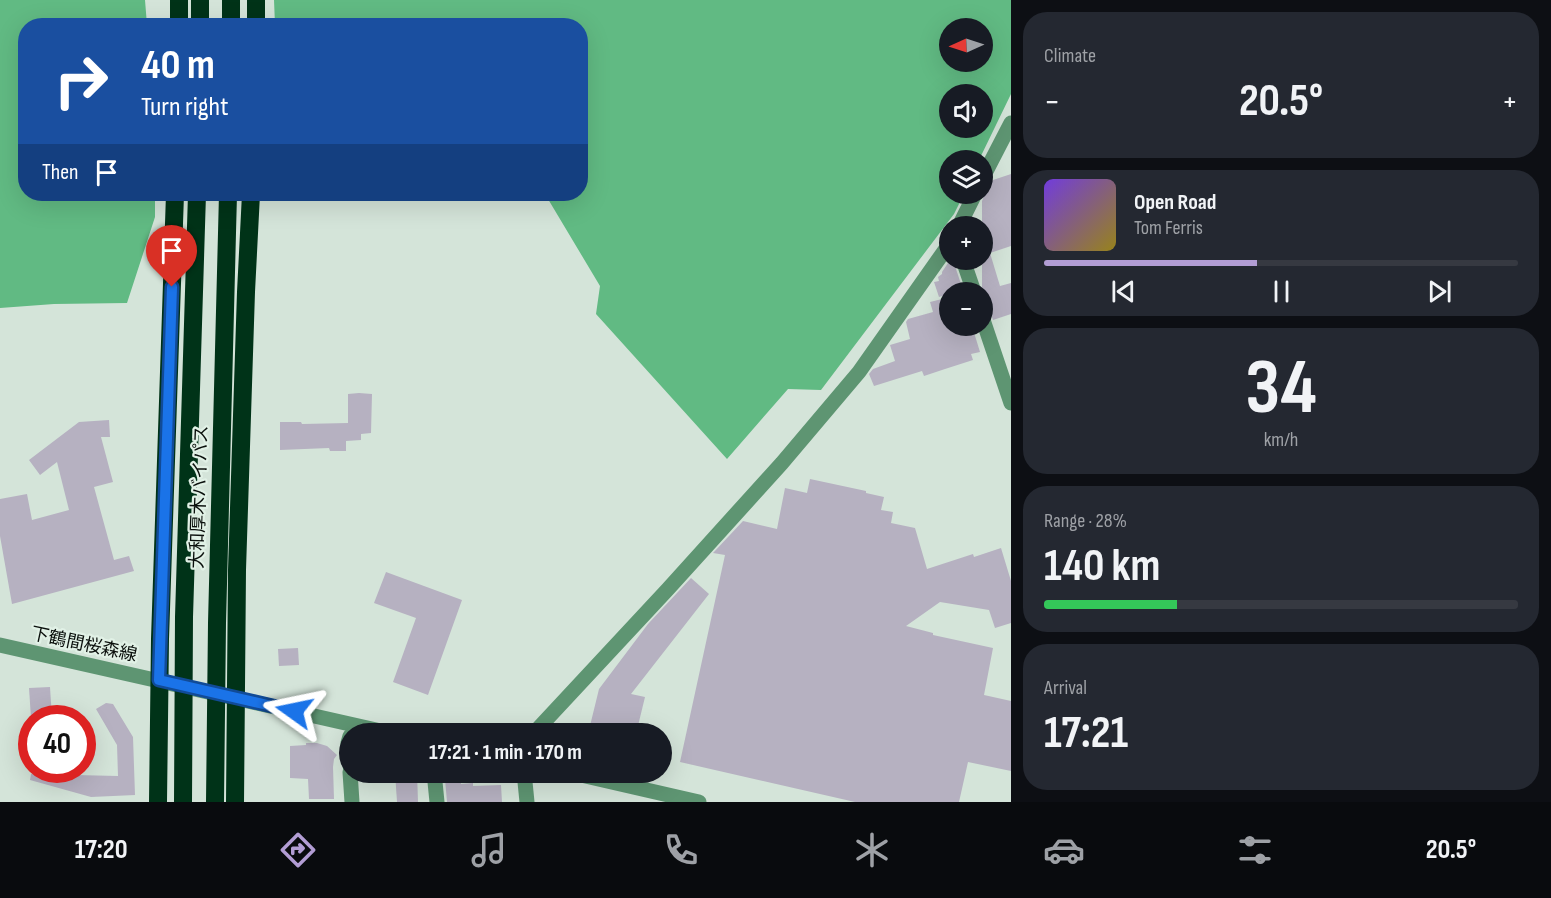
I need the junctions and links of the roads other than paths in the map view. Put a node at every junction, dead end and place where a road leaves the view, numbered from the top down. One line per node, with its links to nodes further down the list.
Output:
1 (179, 0): 5 (highway)
2 (200, 0): 6 (highway)
3 (231, 0): 7 (highway)
4 (256, 0): 8 (highway)
5 (179, 18)
6 (200, 18)
7 (231, 18)
8 (256, 18)
9 (1011, 123): 10 (street)
10 (993, 158)
11 (175, 201): 19 (highway)
12 (196, 201): 28 (highway, 大和厚木バイパス, bridge)
13 (228, 201): 29 (highway, 大和厚木バイパス, bridge)
14 (252, 201): 20 (highway)
15 (939, 259): 21 (street)
16 (988, 336): 17 (street)
17 (1011, 403)
18 (0, 645): 19 (street, 下鶴間桜森線)
19 (159, 680): 20 (street, 下鶴間桜森線); 27 (highway)
20 (237, 698): 22 (street, 下鶴間桜森線); 30 (highway)
21 (543, 723)
22 (339, 728)
23 (351, 783): 31 (street)
24 (436, 783): 32 (street)
25 (525, 783): 33 (street)
26 (616, 783): 34 (street)
27 (158, 802)
28 (183, 802)
29 (215, 802)
30 (236, 802)
31 (352, 802)
32 (437, 802)
33 (527, 802)
34 (699, 802)

